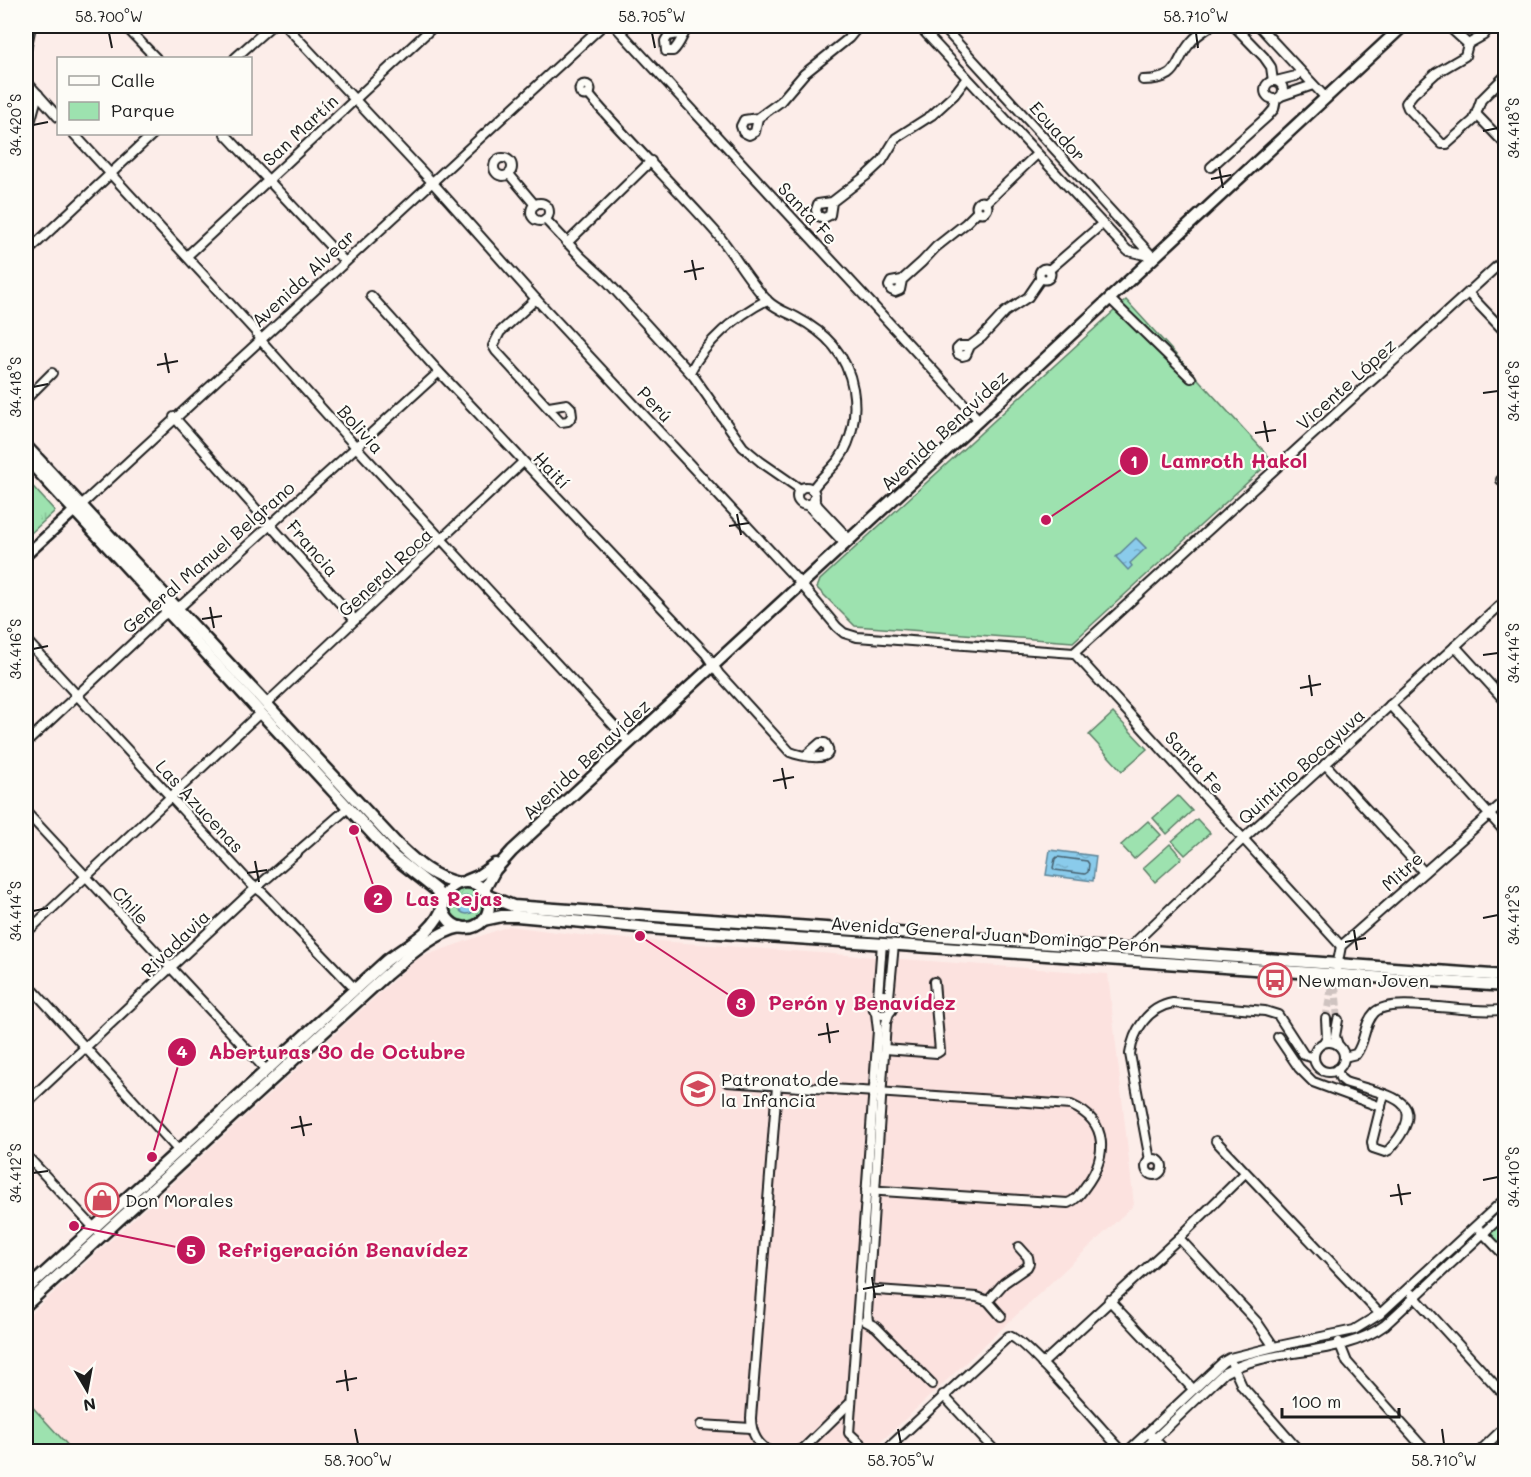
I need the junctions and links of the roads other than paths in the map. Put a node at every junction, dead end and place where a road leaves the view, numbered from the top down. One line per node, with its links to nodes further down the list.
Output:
1 (31, 26): 20 (street)
2 (125, 26): 21 (street)
3 (271, 26): 22 (street)
4 (286, 26): 34 (street, Perú)
5 (434, 26): 34 (street, San Martín)
6 (602, 26): 49 (street, Avenida Alvear)
7 (615, 26): 76 (street, Santa Fe)
8 (689, 26): 18 (street)
9 (859, 26): 37 (street)
10 (919, 26): 25 (street)
11 (942, 26): 57 (street, Ecuador)
12 (1211, 26): 26 (street)
13 (1234, 26): 28 (street)
14 (1259, 26): 23 (street)
15 (1403, 26): 32 (main road, Avenida Benavídez)
16 (1448, 26): 19 (street)
17 (1490, 26): 19 (street)
18 (682, 33)
19 (1468, 44): 35 (street)
20 (26, 50)
21 (155, 57)
22 (236, 57)
23 (1300, 71): 28 (street); 29 (street)
24 (1506, 75): 35 (street)
25 (967, 78): 43 (street); 50 (street)
26 (1143, 80)
27 (26, 81): 30 (street)
28 (1274, 81): 33 (street); 33 (street)
29 (1313, 85): 32 (street); 33 (street)
30 (38, 94): 36 (street); 41 (street)
31 (588, 95): 44 (street)
32 (1325, 97): 57 (main road, Avenida Benavídez)
33 (1278, 98): 45 (street)
34 (354, 100): 48 (street, San Martín); 49 (street, Perú)
35 (1477, 115): 42 (street)
36 (57, 116)
37 (758, 118)
38 (75, 135): 46 (street, Bolivia)
39 (152, 135): 46 (street)
40 (226, 135): 48 (street)
41 (26, 137)
42 (1506, 146)
43 (1037, 154): 53 (street); 60 (street)
44 (651, 161): 54 (street); 65 (street)
45 (1211, 167)
46 (111, 173): 55 (street); 56 (street, Bolivia)
47 (509, 174): 51 (street)
48 (268, 180): 56 (street, San Martín); 59 (street)
49 (432, 182): 59 (street, Avenida Alvear); 64 (street, Perú)
50 (832, 202)
51 (535, 205): 52 (street); 52 (street)
52 (545, 219): 54 (street)
53 (1102, 224): 57 (street); 68 (street)
54 (567, 243): 70 (street)
55 (26, 253)
56 (187, 256): 67 (street, Bolivia)
57 (1153, 257): 63 (main road, Avenida Benavídez)
58 (1506, 258): 61 (street, Vicente López)
59 (345, 262): 67 (street, Avenida Alvear)
60 (902, 280)
61 (1468, 293): 66 (street); 95 (street, Vicente López)
62 (371, 296): 69 (street, Haití)
63 (1109, 298): 72 (street); 76 (main road, Avenida Benavídez)
64 (536, 299): 74 (street); 89 (street, Perú)
65 (767, 300): 70 (street); 82 (street)
66 (1506, 333)
67 (261, 339): 75 (street, Avenida Alvear); 78 (street, Bolivia)
68 (970, 346)
69 (439, 372): 78 (street, General Manuel Belgrano); 80 (street, Haití)
70 (690, 372): 81 (street)
71 (52, 373): 73 (street)
72 (1191, 378)
73 (26, 399)
74 (549, 407)
75 (174, 417): 84 (street, Avenida Alvear); 85 (street, Francia)
76 (979, 420): 87 (main road, Avenida Benavídez)
77 (26, 446): 84 (main road)
78 (356, 447): 85 (street, General Manuel Belgrano); 86 (street, Bolivia)
79 (26, 458): 84 (main road)
80 (523, 462): 86 (street, General Roca); 96 (street, Haití)
81 (800, 489): 82 (street); 83 (street)
82 (812, 489): 83 (street)
83 (811, 501): 87 (street)
84 (77, 508): 88 (street, Avenida Alvear); 91 (main road)
85 (271, 524): 91 (street, General Manuel Belgrano); 92 (street, Francia)
86 (442, 539): 92 (street, General Roca); 101 (street, Bolivia)
87 (847, 541): 89 (main road, Avenida Benavídez)
88 (26, 555)
89 (801, 584): 95 (street, Perú); 96 (main road, Avenida Benavídez)
90 (1506, 600): 94 (street, Quintino Bocayuva)
91 (172, 609): 97 (street, General Manuel Belgrano); 100 (main road)
92 (355, 620): 100 (street, General Roca)
93 (26, 640): 97 (street, Las Azucenas)
94 (1455, 646): 98 (street); 99 (street, Quintino Bocayuva)
95 (1074, 653): 111 (street, Santa Fe)
96 (712, 664): 101 (main road, Avenida Benavídez); 103 (street, Haití)
97 (77, 696): 102 (street, General Manuel Belgrano); 105 (street, Las Azucenas)
98 (1506, 702)
99 (1390, 705): 104 (street, Quintino Bocayuva); 109 (street)
100 (264, 708): 105 (street, General Roca); 107 (main road); 115 (main road)
101 (630, 742): 112 (main road, Avenida Benavídez)
102 (26, 743)
103 (805, 756)
104 (1325, 764): 111 (street, Quintino Bocayuva); 113 (street)
105 (170, 796): 114 (street, General Roca); 116 (street, Las Azucenas)
106 (1506, 800): 109 (street, Mitre)
107 (349, 807): 116 (street, Rivadavia); 118 (main road)
108 (26, 812): 114 (street, Chile)
109 (1489, 814): 110 (street); 113 (street, Mitre)
110 (1506, 833)
111 (1244, 838): 124 (street, Santa Fe); 125 (street, Quintino Bocayuva)
112 (505, 857): 115 (main road, Avenida Benavídez); 117 (main road, Avenida Benavídez)
113 (1424, 872): 124 (street, Mitre)
114 (85, 877): 121 (street, General Roca); 128 (street, Chile)
115 (462, 882): 117 (main road); 118 (main road)
116 (257, 888): 128 (street, Rivadavia); 133 (street, Las Azucenas)
117 (486, 893): 119 (main road); 125 (main road, Avenida General Juan Domingo Perón)
118 (443, 903): 120 (main road); 133 (main road)
119 (483, 920): 120 (main road); 122 (main road, Avenida General Juan Domingo Perón)
120 (461, 927): 167 (main road)
121 (26, 933)
122 (882, 943): 123 (main road, Avenida General Juan Domingo Perón); 134 (street)
123 (894, 944): 126 (main road, Avenida General Juan Domingo Perón); 135 (street)
124 (1341, 946): 127 (street)
125 (1127, 948): 126 (street, Quintino Bocayuva); 127 (main road, Avenida General Juan Domingo Perón)
126 (1122, 959): 127 (main road, Avenida General Juan Domingo Perón)
127 (1336, 968): 129 (main road, Avenida General Juan Domingo Perón); 132 (main road, Avenida General Juan Domingo Perón)
128 (170, 969): 144 (street, Rivadavia); 149 (street, Chile)
129 (1506, 975)
130 (26, 982): 144 (street)
131 (934, 982): 145 (street)
132 (1506, 986)
133 (356, 989): 149 (main road)
134 (878, 996): 135 (street); 137 (street)
135 (889, 997): 138 (street)
136 (1506, 1009): 146 (street)
137 (876, 1013): 138 (street); 154 (street)
138 (889, 1013): 145 (street)
139 (1326, 1019): 142 (street)
140 (1338, 1020): 143 (street)
141 (1278, 1037): 152 (street)
142 (1324, 1042): 143 (street); 147 (street)
143 (1338, 1045): 146 (street)
144 (86, 1048): 156 (street, Rivadavia); 159 (street)
145 (885, 1049): 154 (street)
146 (1344, 1057): 148 (street)
147 (1314, 1058): 150 (street); 161 (street)
148 (1337, 1069): 150 (street); 155 (street)
149 (266, 1070): 159 (main road)
150 (1323, 1070): 152 (street)
151 (727, 1082): 153 (street)
152 (1313, 1082): 157 (street)
153 (777, 1086): 154 (street); 198 (street)
154 (877, 1092): 163 (street); 163 (street)
155 (1384, 1094): 157 (street); 157 (street)
156 (26, 1103)
157 (1381, 1107)
158 (1216, 1141): 162 (street)
159 (178, 1151): 167 (main road)
160 (26, 1155): 167 (street)
161 (1150, 1160)
162 (1245, 1173): 169 (street); 180 (street)
163 (871, 1190): 172 (street); 175 (street)
164 (1506, 1198): 166 (street)
165 (1506, 1212): 168 (street)
166 (1476, 1225): 168 (street); 173 (street)
167 (97, 1232): 174 (main road); 179 (main road)
168 (1483, 1233): 171 (street); 176 (street)
169 (1179, 1238): 177 (street); 186 (street)
170 (1019, 1246): 178 (street)
171 (1506, 1257)
172 (859, 1289): 175 (street); 182 (street)
173 (1407, 1289): 176 (street); 180 (street)
174 (26, 1290)
175 (868, 1290): 178 (street); 183 (street)
176 (1414, 1296): 185 (street); 193 (street)
177 (1109, 1300): 188 (street); 191 (street)
178 (988, 1301): 181 (street)
179 (26, 1305)
180 (1380, 1314): 184 (street)
181 (1001, 1316)
182 (858, 1321): 183 (street); 194 (street)
183 (868, 1322): 190 (street)
184 (1338, 1333): 185 (street); 186 (street)
185 (1339, 1345): 189 (street); 210 (street)
186 (1274, 1347): 187 (street)
187 (1230, 1358): 189 (street); 191 (street)
188 (1042, 1364): 192 (street); 206 (street)
189 (1233, 1368): 200 (street); 209 (street)
190 (932, 1384)
191 (1193, 1389): 199 (street)
192 (943, 1395): 204 (street); 205 (street)
193 (1506, 1397)
194 (851, 1402): 197 (street); 197 (street)
195 (701, 1425): 198 (street)
196 (1506, 1426): 211 (street)
197 (840, 1427): 201 (street); 203 (street)
198 (751, 1428): 202 (street)
199 (1148, 1432): 200 (street); 206 (street)
200 (1154, 1439): 207 (street); 208 (street)
201 (864, 1447)
202 (772, 1452)
203 (795, 1452)
204 (884, 1452)
205 (996, 1452)
206 (1125, 1452)
207 (1140, 1452)
208 (1166, 1452)
209 (1300, 1452)
210 (1427, 1452)
211 (1479, 1452)

